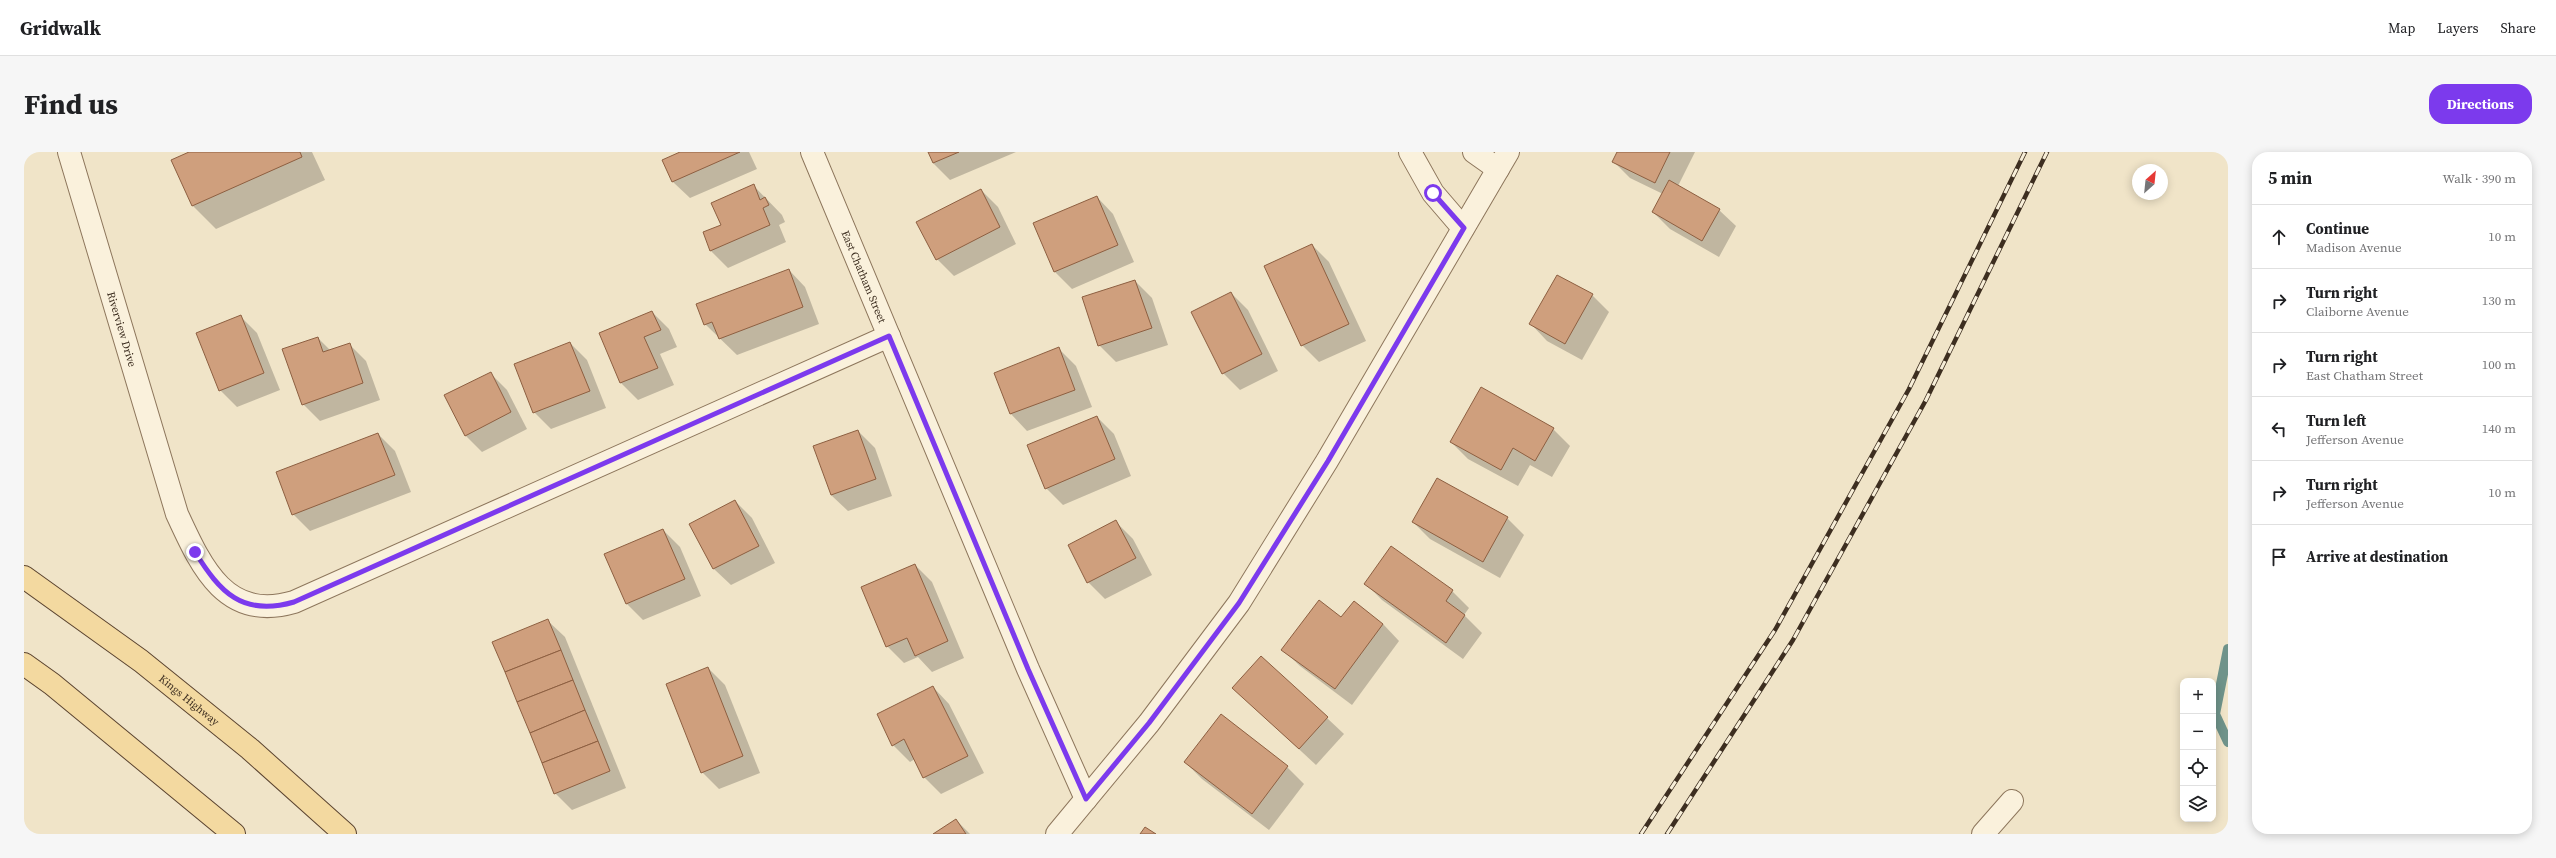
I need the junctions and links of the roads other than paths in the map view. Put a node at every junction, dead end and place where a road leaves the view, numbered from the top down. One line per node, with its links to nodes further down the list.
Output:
1 (69, 152): 7 (street, Riverview Drive)
2 (812, 152): 7 (street, East Chatham Street)
3 (1410, 152): 6 (street)
4 (1474, 152): 5 (street)
5 (1503, 161): 6 (street)
6 (1464, 228): 10 (street)
7 (889, 336): 10 (street, East Chatham Street)
8 (24, 577): 13 (main road, Kings Highway)
9 (24, 664): 12 (main road)
10 (1086, 799): 14 (street)
11 (2012, 801): 15 (street)
12 (234, 834)
13 (345, 834)
14 (1057, 834)
15 (1983, 834)

